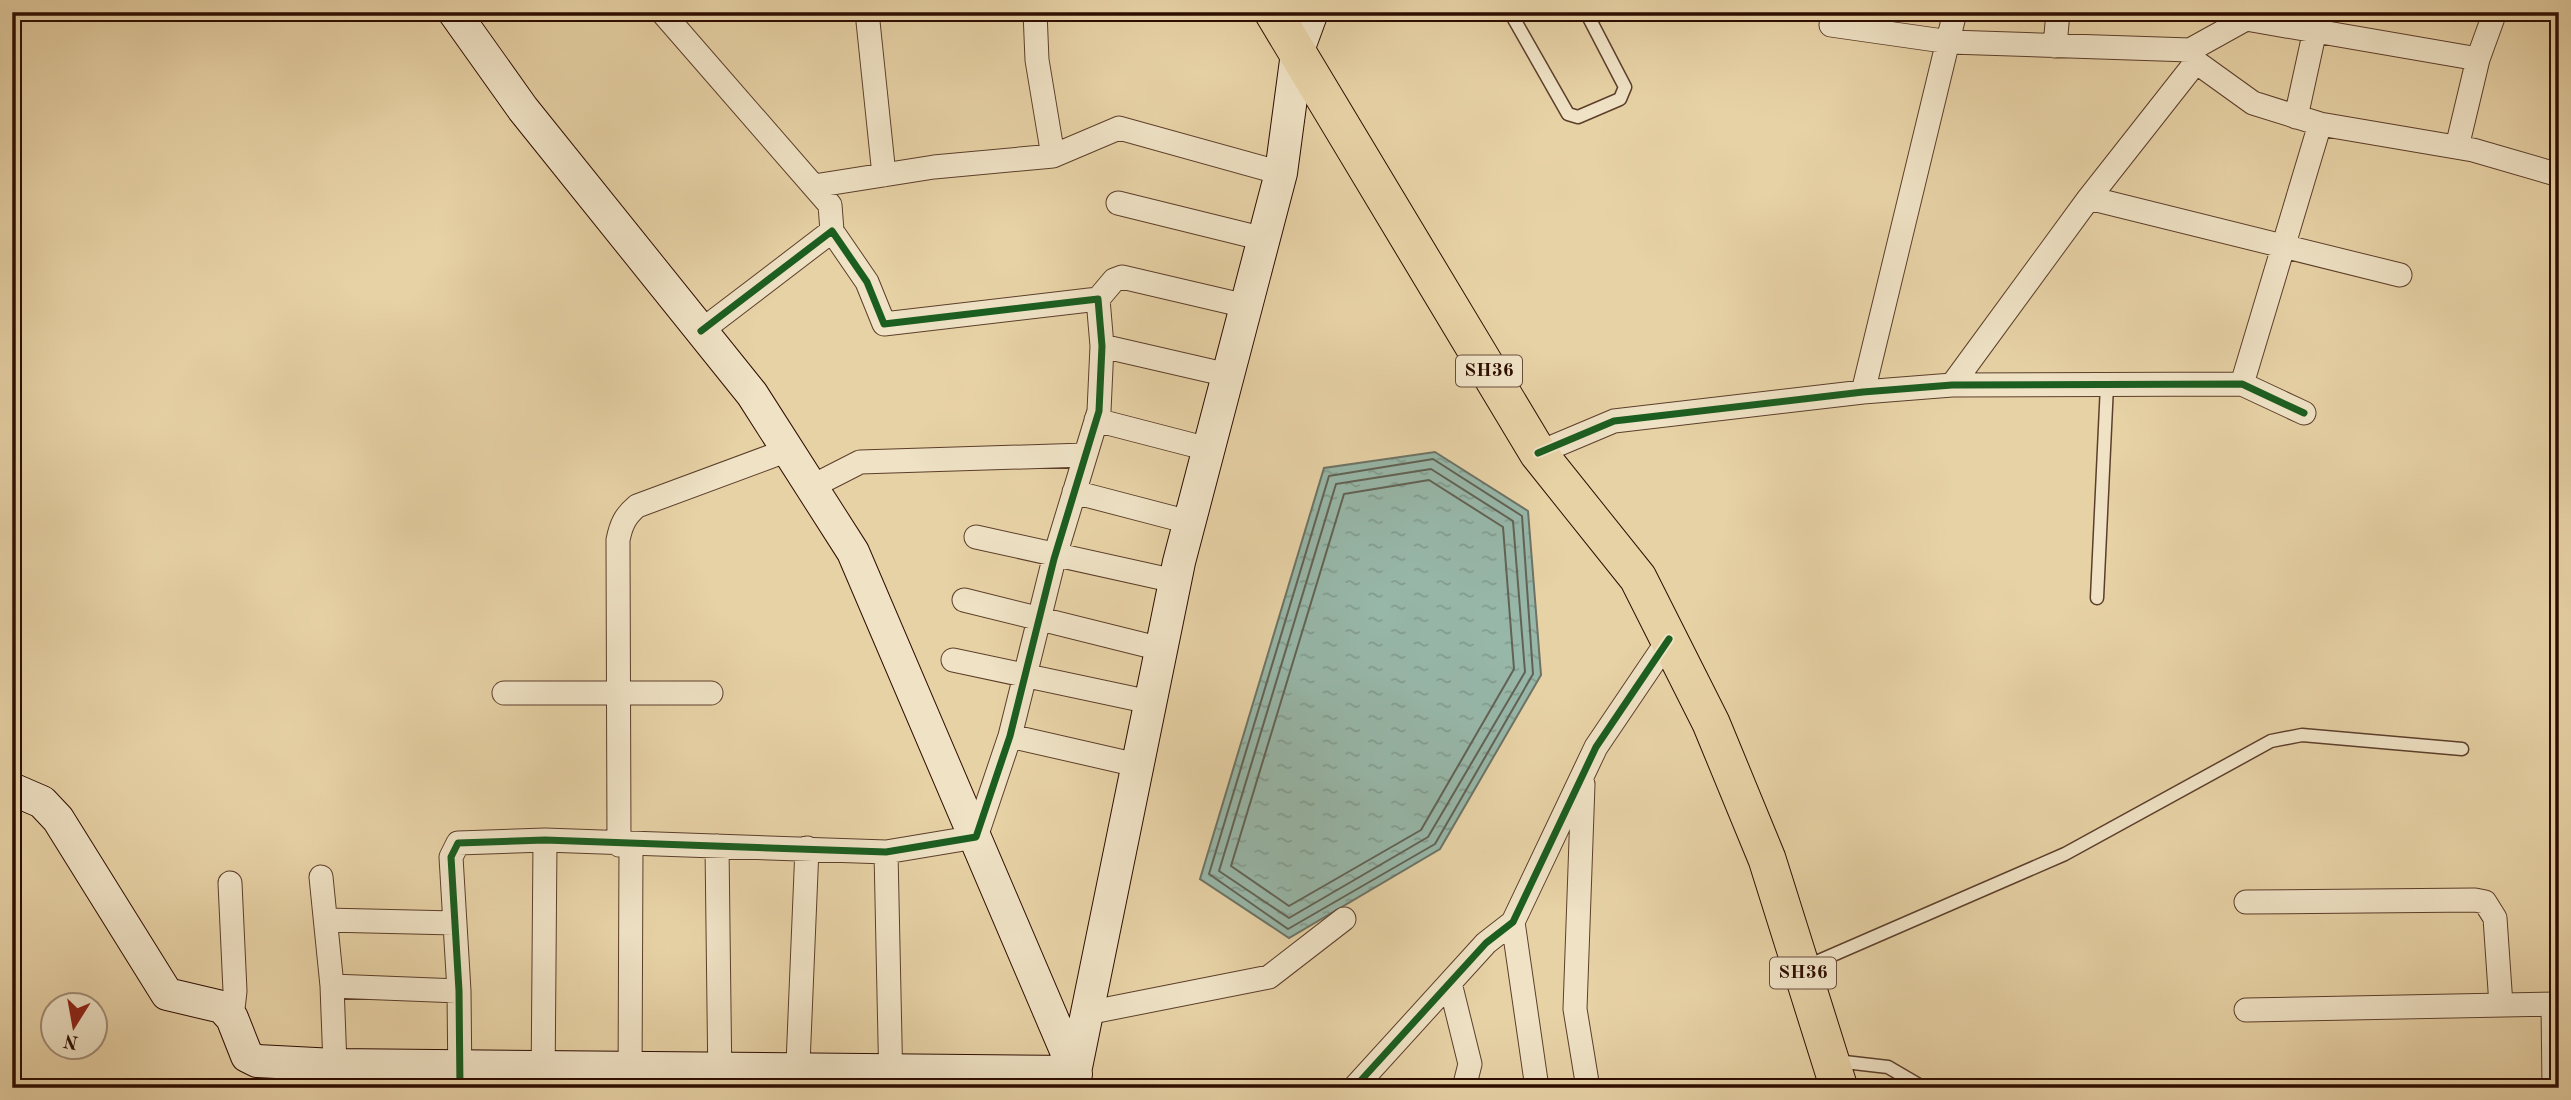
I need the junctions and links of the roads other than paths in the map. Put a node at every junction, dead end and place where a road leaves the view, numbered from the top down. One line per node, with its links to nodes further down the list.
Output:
1 (454, 12): 36 (main road)
2 (662, 12): 27 (street)
3 (867, 12): 25 (street)
4 (1035, 12): 23 (street)
5 (1273, 12): 17 (main road, SH36)
6 (1312, 12): 17 (main road)
7 (1510, 12): 8 (lane)
8 (1586, 12)
9 (1955, 12): 15 (street)
10 (2058, 12): 16 (street)
11 (2495, 12): 19 (street)
12 (2247, 15): 14 (street); 18 (street)
13 (1831, 24): 15 (street)
14 (2315, 30): 19 (street); 20 (street)
15 (1950, 42): 16 (street); 42 (street)
16 (2055, 46): 18 (street)
17 (1297, 53): 24 (main road); 47 (main road, SH36)
18 (2193, 56): 20 (street); 28 (street)
19 (2478, 58): 22 (street)
20 (2296, 117): 21 (street)
21 (2320, 124): 22 (street); 32 (street)
22 (2457, 147): 26 (street)
23 (1053, 156): 24 (street); 25 (street)
24 (1281, 173): 31 (main road)
25 (884, 175): 27 (street)
26 (2559, 175)
27 (814, 186): 30 (street)
28 (2089, 198): 32 (street); 41 (street)
29 (1118, 203): 31 (street)
30 (832, 231): 34 (street); 36 (street)
31 (1264, 239): 35 (main road)
32 (2283, 248): 33 (street); 40 (street)
33 (2400, 275)
34 (1098, 299): 35 (street); 37 (street)
35 (1246, 306): 38 (main road)
36 (701, 331): 46 (main road)
37 (1102, 346): 38 (street); 44 (street)
38 (1228, 375): 45 (main road)
39 (2107, 384): 40 (street); 41 (street); 55 (lane)
40 (2242, 384): 43 (street)
41 (1952, 385): 42 (street)
42 (1863, 391): 47 (street)
43 (2304, 414)
44 (1096, 420): 45 (street); 48 (street)
45 (1208, 449): 51 (main road)
46 (788, 450): 49 (main road); 64 (street)
47 (1538, 453): 58 (main road, SH36)
48 (1085, 455): 49 (street); 50 (street)
49 (811, 487): 71 (main road)
50 (1074, 492): 51 (street); 53 (street)
51 (1189, 522): 54 (main road)
52 (976, 537): 53 (street)
53 (1056, 553): 54 (street); 57 (street)
54 (1175, 581): 59 (main road)
55 (2098, 598)
56 (964, 600): 57 (street)
57 (1039, 619): 59 (street); 61 (street)
58 (1669, 639): 69 (street); 84 (main road, SH36)
59 (1161, 649): 65 (main road)
60 (953, 660): 61 (street)
61 (1025, 675): 65 (street); 66 (street)
62 (504, 693): 64 (street)
63 (711, 693): 64 (street)
64 (619, 695): 73 (street)
65 (1150, 702): 68 (main road)
66 (1010, 736): 68 (street); 71 (street)
67 (2462, 748): 84 (lane)
68 (1137, 765): 91 (main road)
69 (1584, 773): 82 (street); 106 (street)
70 (12, 789): 92 (main road)
71 (976, 836): 76 (street); 102 (main road)
72 (545, 841): 73 (street); 83 (street); 96 (street)
73 (625, 845): 74 (street); 97 (street)
74 (717, 846): 75 (street); 98 (street)
75 (807, 848): 76 (street); 99 (street)
76 (886, 852): 100 (street)
77 (321, 877): 81 (street)
78 (230, 883): 92 (street)
79 (2246, 902): 89 (street)
80 (1344, 919): 91 (street)
81 (326, 920): 83 (street); 86 (street)
82 (1513, 922): 85 (street); 105 (street)
83 (455, 923): 87 (street)
84 (1802, 969): 94 (main road, SH36)
85 (1450, 983): 103 (street); 104 (street)
86 (332, 986): 87 (street); 93 (street)
87 (459, 990): 95 (street)
88 (2556, 1004): 89 (street); 108 (street)
89 (2501, 1005): 90 (street)
90 (2246, 1010)
91 (1087, 1013): 102 (main road)
92 (232, 1018): 93 (main road)
93 (355, 1072): 95 (main road)
94 (1835, 1074): 107 (lane)
95 (460, 1077): 96 (main road)
96 (543, 1077): 97 (main road)
97 (629, 1077): 98 (main road)
98 (720, 1078): 99 (main road)
99 (796, 1078): 100 (main road)
100 (891, 1079): 101 (main road)
101 (957, 1079): 102 (main road)
102 (1078, 1080)
103 (1354, 1088)
104 (1464, 1088)
105 (1537, 1088)
106 (1588, 1088)
107 (1924, 1088)
108 (2554, 1088)

